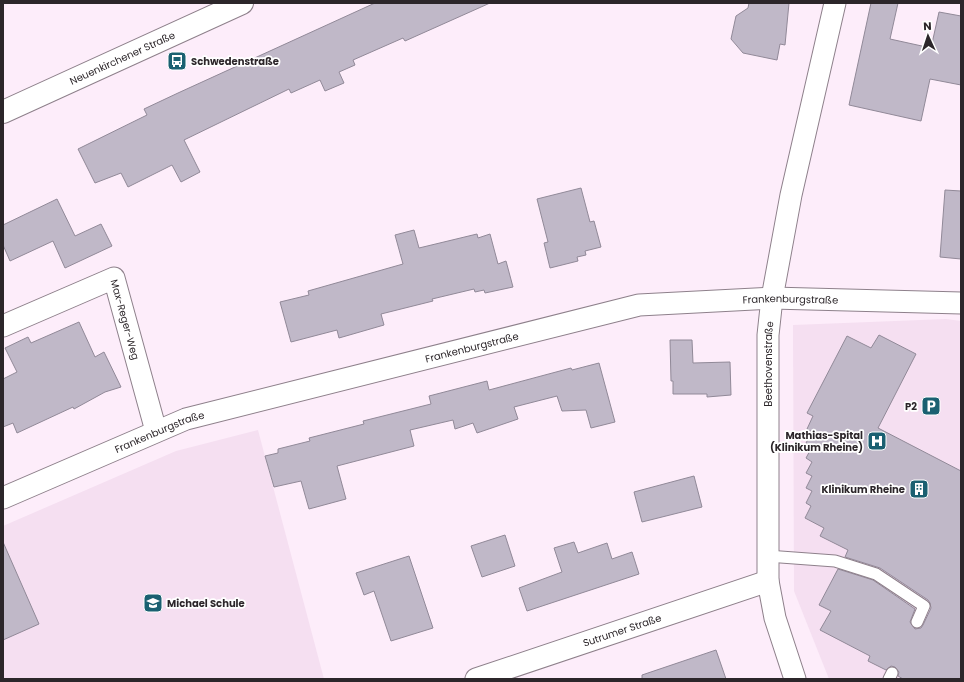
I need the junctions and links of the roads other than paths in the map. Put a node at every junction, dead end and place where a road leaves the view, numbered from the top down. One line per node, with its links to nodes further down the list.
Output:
1 (242, 3): 3 (street, Neuenkirchener Straße)
2 (835, 3): 4 (street, Beethovenstraße)
3 (3, 112)
4 (772, 298): 5 (street, Frankenburgstraße); 7 (street, Frankenburgstraße); 9 (street, Beethovenstraße)
5 (961, 302)
6 (3, 326): 7 (street, Max-Reger-Weg)
7 (156, 431): 8 (street, Frankenburgstraße)
8 (3, 498)
9 (767, 556): 10 (street, Beethovenstraße); 11 (lane)
10 (768, 582): 12 (street, Sutrumer Straße); 13 (street, Beethovenstraße)
11 (917, 622)
12 (476, 679)
13 (795, 679)

